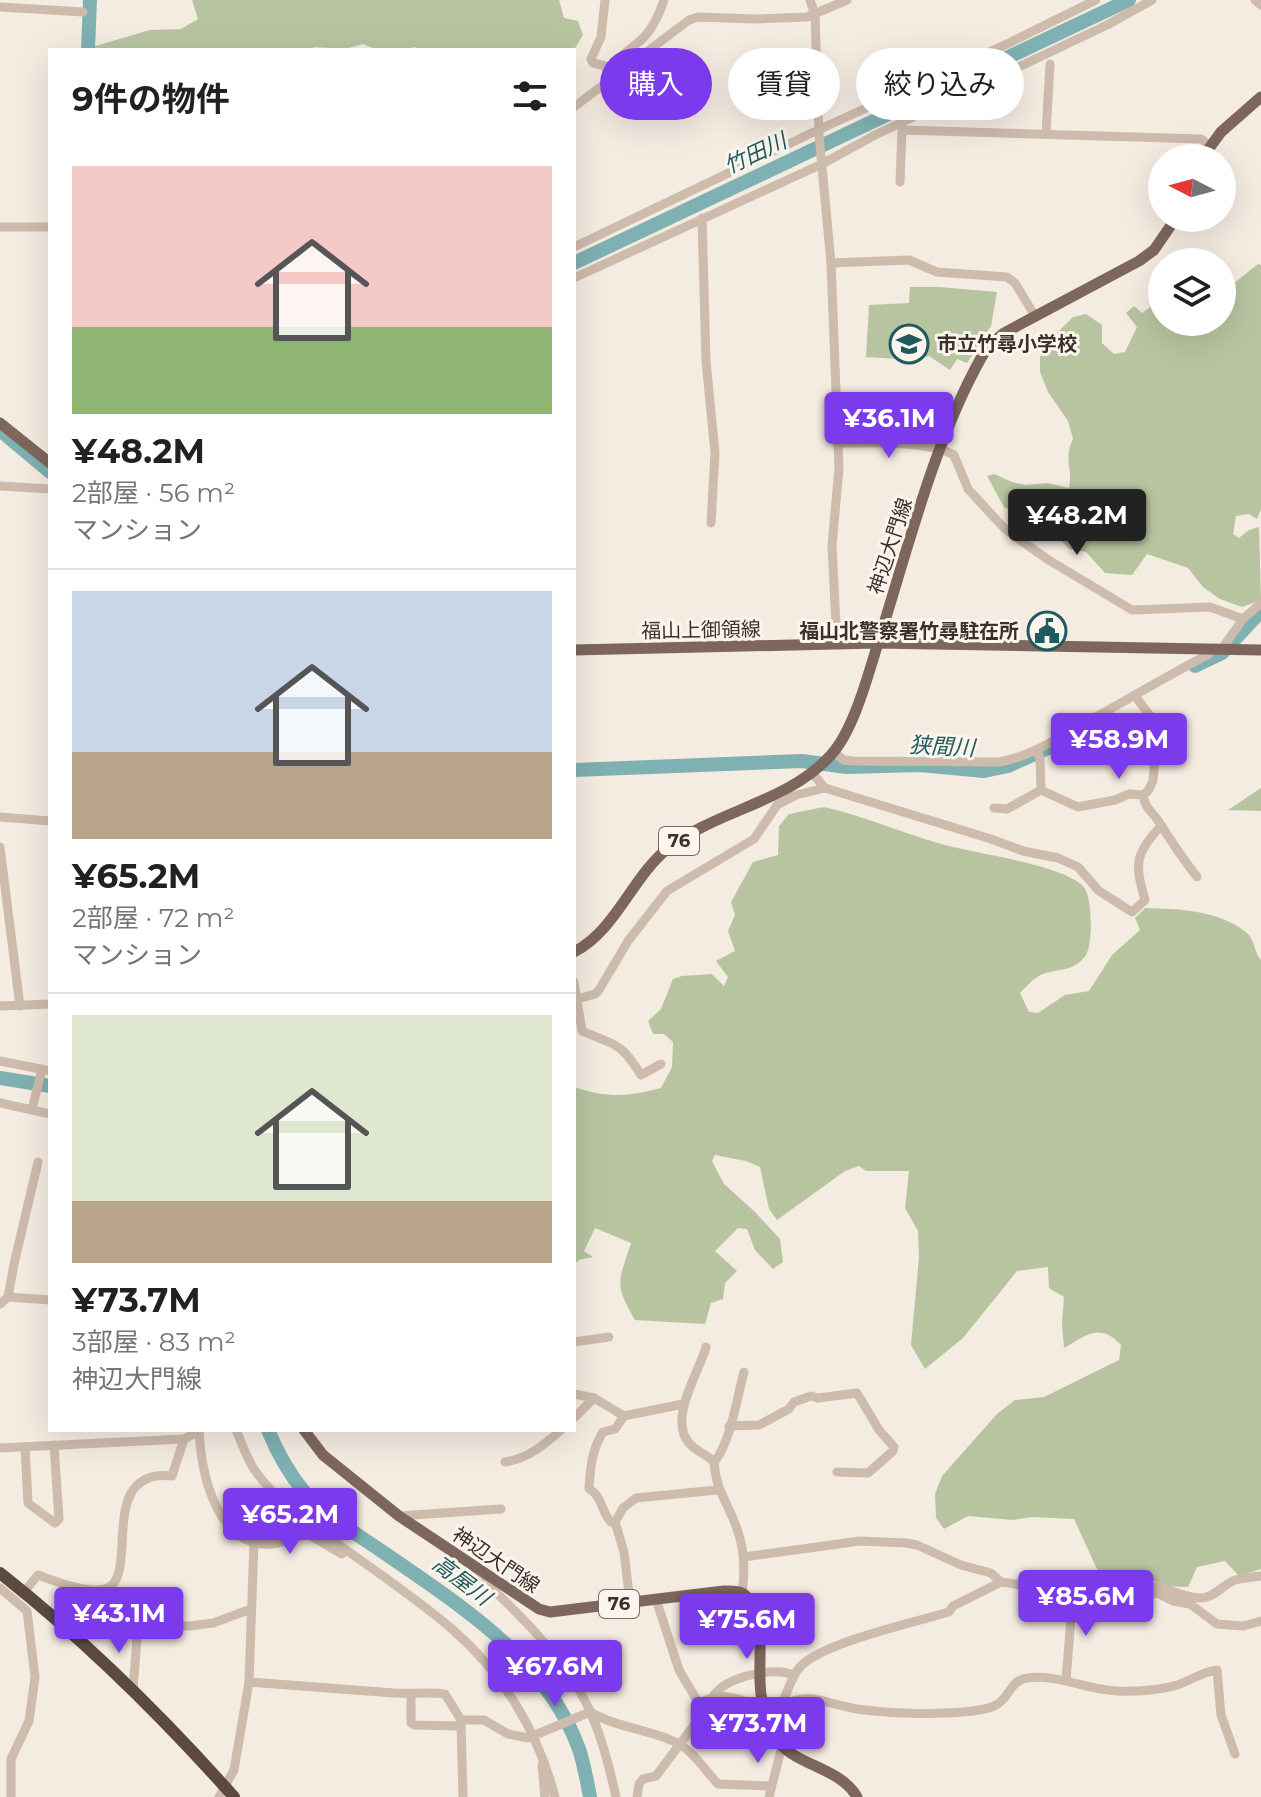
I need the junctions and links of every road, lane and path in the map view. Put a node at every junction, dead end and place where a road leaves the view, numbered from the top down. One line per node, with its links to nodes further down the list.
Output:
1 (605, 0): 15 (street)
2 (664, 0): 12 (street)
3 (810, 0): 11 (street)
4 (847, 0): 11 (street)
5 (1096, 0): 20 (street)
6 (1152, 0): 22 (street)
7 (1255, 0): 8 (street)
8 (1261, 5)
9 (0, 7): 10 (street)
10 (83, 12)
11 (815, 15): 13 (street); 20 (street)
12 (631, 48)
13 (652, 48)
14 (1050, 64): 21 (street)
15 (600, 65)
16 (600, 88): 18 (street)
17 (1261, 97): 24 (main road)
18 (576, 106)
19 (902, 130): 21 (street); 22 (street); 26 (street)
20 (818, 132): 25 (street); 31 (street)
21 (1046, 133): 23 (street)
22 (875, 135): 25 (street)
23 (1208, 144)
24 (1210, 144)
25 (821, 162): 27 (street); 32 (street)
26 (900, 182)
27 (702, 218): 33 (street); 41 (street)
28 (0, 227): 29 (street)
29 (48, 227)
30 (1166, 232): 34 (main road, 神辺大門線 / 76)
31 (576, 246)
32 (831, 263): 34 (street); 36 (street)
33 (576, 277)
34 (1035, 316): 37 (main road, 神辺大門線 / 76)
35 (0, 423): 38 (main road)
36 (837, 443): 37 (street); 45 (street)
37 (941, 450): 43 (street); 44 (main road, 神辺大門線 / 76)
38 (48, 461)
39 (0, 486): 40 (street)
40 (48, 489)
41 (711, 523)
42 (1261, 603): 43 (street)
43 (1243, 619): 47 (street)
44 (877, 643): 45 (main road, 福山上御領線); 47 (main road, 福山上御領線); 51 (main road, 神辺大門線 / 76)
45 (837, 645): 46 (main road, 福山上御領線)
46 (576, 650)
47 (1221, 650): 48 (main road, 福山上御領線); 49 (street)
48 (1261, 650)
49 (1138, 699): 50 (street); 55 (street)
50 (1038, 754): 51 (street); 54 (street)
51 (831, 755): 52 (main road, 神辺大門線 / 76)
52 (814, 771): 53 (street); 62 (main road, 神辺大門線 / 76)
53 (825, 788): 59 (street); 63 (street)
54 (1041, 790): 55 (street); 56 (street)
55 (1143, 795): 59 (street)
56 (994, 808)
57 (0, 817): 58 (street)
58 (48, 821)
59 (1161, 826): 61 (street)
60 (0, 847): 66 (street)
61 (1197, 877)
62 (576, 951)
63 (576, 1000): 68 (street)
64 (48, 1004): 66 (street)
65 (0, 1006): 66 (street)
66 (20, 1006)
67 (0, 1061): 69 (street)
68 (661, 1064)
69 (44, 1071): 71 (street)
70 (0, 1103): 71 (street)
71 (33, 1106): 72 (street)
72 (48, 1113)
73 (38, 1162): 74 (street)
74 (4, 1300): 75 (street)
75 (48, 1300)
76 (609, 1337): 77 (street)
77 (576, 1342)
78 (706, 1347): 82 (street)
79 (744, 1372): 85 (street)
80 (576, 1394): 81 (street)
81 (594, 1398): 83 (street); 84 (street)
82 (683, 1404): 84 (street); 96 (street)
83 (576, 1416)
84 (624, 1416): 101 (street)
85 (729, 1426): 96 (street); 97 (street)
86 (196, 1432): 91 (street)
87 (199, 1432): 102 (street)
88 (237, 1432): 103 (street)
89 (306, 1432): 100 (main road, 神辺大門線 / 76)
90 (559, 1432): 95 (street)
91 (184, 1439): 92 (street); 110 (street)
92 (54, 1445): 93 (street); 93 (street)
93 (25, 1447): 94 (street)
94 (0, 1448)
95 (505, 1462)
96 (714, 1462): 98 (street)
97 (837, 1472)
98 (717, 1490): 101 (street); 104 (street)
99 (501, 1509): 100 (street)
100 (399, 1516): 105 (main road, 神辺大門線 / 76)
101 (615, 1522): 116 (street)
102 (254, 1542): 103 (street); 117 (street)
103 (349, 1554): 128 (street)
104 (744, 1557): 108 (street); 112 (street)
105 (474, 1569): 116 (main road, 神辺大門線 / 76); 132 (street)
106 (0, 1574): 111 (highway)
107 (1261, 1576): 114 (street)
108 (1001, 1582): 113 (street); 121 (street)
109 (0, 1588): 142 (street)
110 (103, 1590): 111 (street); 119 (street)
111 (24, 1592): 125 (highway)
112 (742, 1593): 115 (main road, 神辺大門線 / 76); 120 (main road)
113 (1073, 1593): 114 (street); 123 (street)
114 (1137, 1593): 118 (street)
115 (656, 1599): 116 (main road, 神辺大門線 / 76); 129 (street)
116 (630, 1602)
117 (251, 1609): 119 (street); 124 (street)
118 (1261, 1621)
119 (138, 1625): 125 (street)
120 (760, 1675): 121 (street); 127 (street); 130 (main road)
121 (794, 1675): 131 (street)
122 (490, 1679): 128 (street)
123 (1066, 1680): 131 (street); 139 (street)
124 (249, 1682): 126 (street); 141 (street)
125 (133, 1689): 141 (highway)
126 (411, 1694): 134 (street); 134 (street)
127 (714, 1695): 129 (street); 130 (street)
128 (511, 1697): 135 (street)
129 (700, 1703): 136 (street)
130 (765, 1708): 133 (main road)
131 (779, 1708): 133 (street)
132 (590, 1712): 135 (street); 136 (street); 147 (street)
133 (769, 1721): 137 (main road)
134 (461, 1723): 135 (street); 144 (street)
135 (533, 1736): 138 (street)
136 (679, 1744): 140 (street); 148 (street)
137 (782, 1746): 140 (street); 150 (main road)
138 (542, 1754): 145 (street); 146 (street)
139 (1235, 1754)
140 (770, 1786): 149 (street)
141 (222, 1792): 143 (highway)
142 (11, 1797)
143 (234, 1797)
144 (463, 1797)
145 (545, 1797)
146 (555, 1797)
147 (616, 1797)
148 (637, 1797)
149 (769, 1797)
150 (857, 1797)

